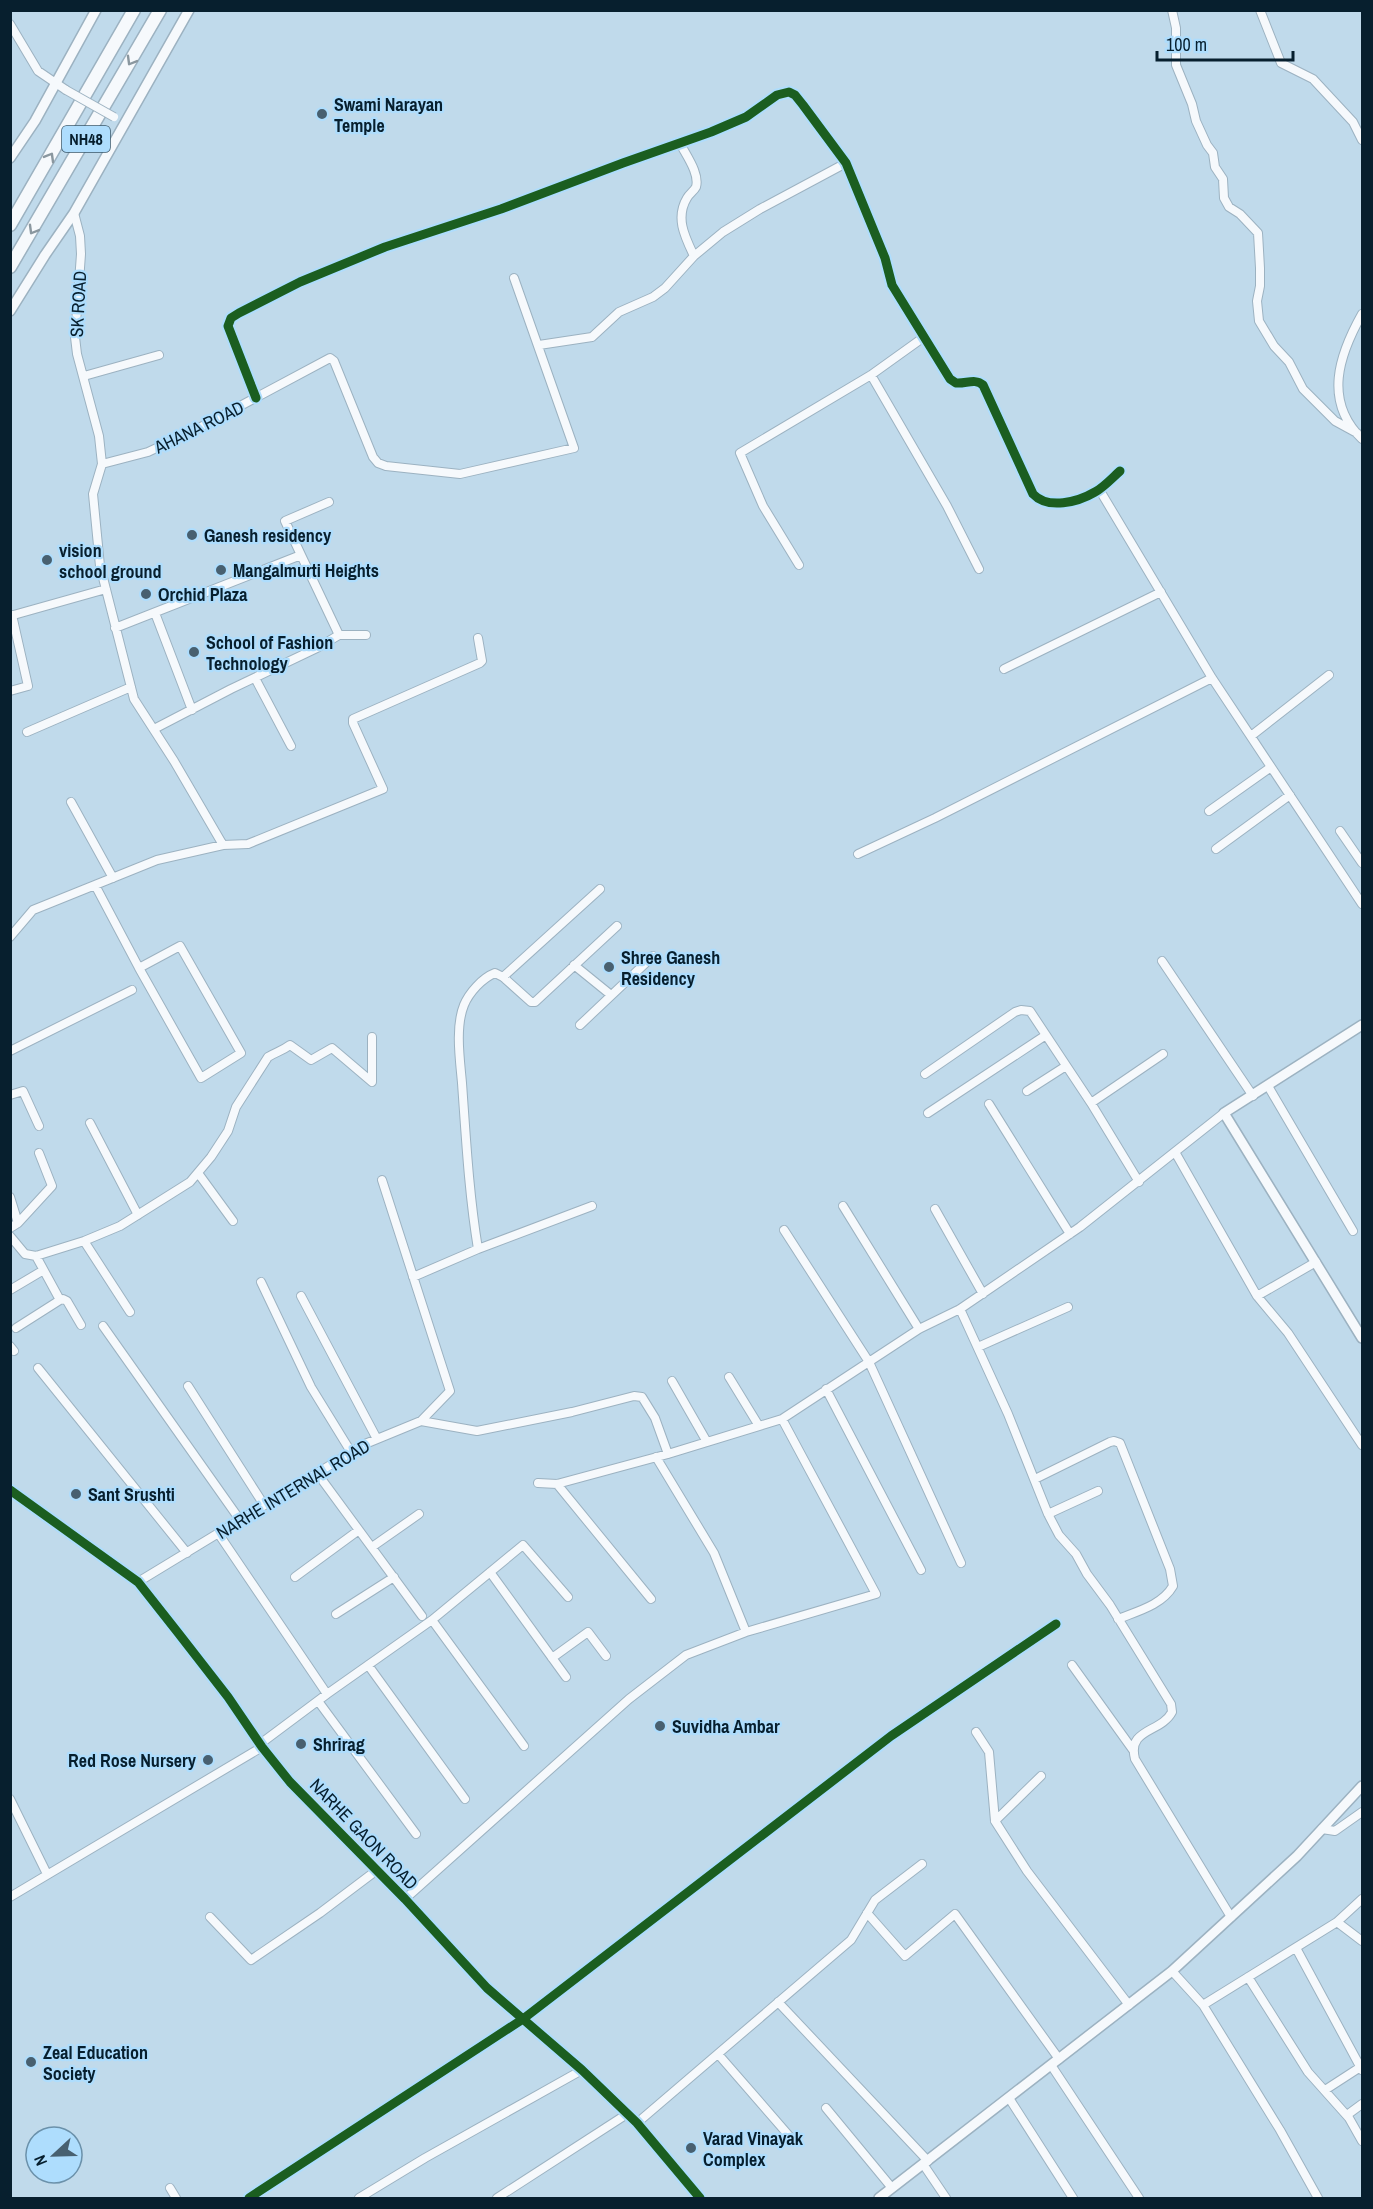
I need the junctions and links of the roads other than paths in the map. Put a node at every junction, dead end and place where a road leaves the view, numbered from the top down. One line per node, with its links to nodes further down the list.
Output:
1 (87, 10): 8 (street)
2 (96, 10): 8 (street)
3 (134, 10): 17 (highway, NH48, one-way to 3)
4 (160, 10): 19 (highway, NH48, one-way to 19)
5 (189, 10): 11 (street)
6 (1172, 10): 29 (street)
7 (1260, 10): 12 (street)
8 (89, 22): 10 (street)
9 (10, 24): 10 (street)
10 (55, 84): 11 (street, bridge); 14 (street)
11 (125, 124): 16 (street)
12 (1362, 140)
13 (680, 143): 15 (street); 18 (street); 28 (street)
14 (10, 158)
15 (846, 163): 18 (street); 23 (street)
16 (74, 213): 21 (street); 27 (street, SK ROAD)
17 (10, 225)
18 (694, 256): 24 (street)
19 (10, 267)
20 (514, 278): 24 (street)
21 (10, 311)
22 (1362, 314): 29 (street)
23 (924, 337): 26 (street); 32 (street)
24 (539, 345): 28 (street, AHANA ROAD)
25 (159, 355): 27 (street)
26 (871, 375): 35 (street); 36 (street)
27 (84, 376): 30 (street, SK ROAD)
28 (256, 398): 30 (street, AHANA ROAD)
29 (1360, 436)
30 (102, 464): 37 (street)
31 (1120, 471): 32 (street)
32 (1099, 489): 38 (street)
33 (329, 502): 34 (street)
34 (301, 555): 39 (street); 42 (street)
35 (799, 565)
36 (979, 569)
37 (106, 589): 40 (street); 41 (street)
38 (1161, 592): 45 (street); 48 (street)
39 (155, 613): 41 (street); 51 (street)
40 (11, 616): 50 (street)
41 (116, 628): 49 (street)
42 (339, 635): 43 (street); 47 (street)
43 (366, 635)
44 (478, 638): 61 (street)
45 (1004, 669)
46 (1329, 675): 54 (street)
47 (255, 678): 51 (street); 55 (street)
48 (1212, 678): 54 (street); 63 (street)
49 (131, 687): 52 (street); 53 (street)
50 (10, 691)
51 (192, 710): 52 (street)
52 (154, 729): 61 (street)
53 (27, 732)
54 (1251, 736): 56 (street)
55 (291, 746)
56 (1271, 767): 57 (street); 59 (street)
57 (1290, 795): 62 (street); 68 (street)
58 (71, 802): 65 (street)
59 (1209, 811)
60 (1340, 831): 64 (street)
61 (223, 845): 65 (street)
62 (1216, 849)
63 (858, 854)
64 (1362, 863)
65 (113, 878): 66 (street)
66 (95, 885): 70 (street); 74 (street)
67 (600, 889): 75 (street)
68 (1362, 904)
69 (617, 926): 73 (street)
70 (10, 937)
71 (653, 956): 77 (street)
72 (1162, 961): 89 (street)
73 (574, 965): 75 (street); 77 (street)
74 (139, 968): 74 (street)
75 (503, 977): 114 (street)
76 (132, 990): 82 (street)
77 (611, 996): 78 (street)
78 (580, 1025)
79 (1362, 1025): 86 (street)
80 (1046, 1035): 84 (street); 85 (street); 92 (street)
81 (372, 1037): 98 (street)
82 (10, 1051)
83 (1163, 1054): 90 (street)
84 (1066, 1066): 87 (street); 90 (street)
85 (925, 1074)
86 (1268, 1086): 89 (street); 110 (street)
87 (1027, 1091)
88 (10, 1095): 95 (street)
89 (1252, 1095): 93 (street)
90 (1091, 1103): 100 (street)
91 (989, 1104): 111 (street)
92 (928, 1113)
93 (1224, 1113): 96 (street); 116 (street)
94 (90, 1123): 105 (street)
95 (39, 1126)
96 (1175, 1152): 100 (street); 123 (street)
97 (39, 1153): 107 (street)
98 (198, 1173): 105 (street); 106 (street)
99 (382, 1180): 118 (street)
100 (1139, 1182): 111 (street)
101 (10, 1197): 107 (street)
102 (592, 1206): 114 (street)
103 (843, 1206): 131 (street)
104 (935, 1209): 121 (street)
105 (138, 1215): 113 (street)
106 (233, 1221)
107 (18, 1223): 108 (street)
108 (10, 1228)
109 (784, 1230): 134 (street)
110 (1353, 1231)
111 (1070, 1234): 121 (street)
112 (10, 1236): 115 (street)
113 (84, 1241): 115 (street); 127 (street)
114 (478, 1249): 118 (street)
115 (36, 1256): 117 (street)
116 (1316, 1262): 123 (street); 132 (street)
117 (42, 1271): 120 (street); 124 (street)
118 (413, 1277): 141 (street)
119 (261, 1282): 146 (street)
120 (10, 1290)
121 (983, 1294): 126 (street)
122 (301, 1296): 143 (street)
123 (1257, 1296): 145 (street)
124 (60, 1300): 128 (street); 130 (street)
125 (1068, 1307): 133 (street)
126 (960, 1309): 131 (street); 133 (street)
127 (130, 1312)
128 (81, 1325)
129 (103, 1326): 158 (street)
130 (16, 1329)
131 (919, 1329): 134 (street)
132 (1362, 1338)
133 (978, 1347): 150 (street)
134 (869, 1362): 139 (street); 163 (street)
135 (38, 1368): 162 (street)
136 (729, 1377): 142 (street)
137 (672, 1381): 144 (street)
138 (188, 1386): 155 (street)
139 (826, 1389): 140 (street); 164 (street)
140 (782, 1419): 142 (street); 176 (street)
141 (421, 1421): 143 (street, NARHE INTERNAL ROAD); 147 (street)
142 (759, 1426): 144 (street)
143 (377, 1439): 146 (street, NARHE INTERNAL ROAD)
144 (707, 1442): 147 (street)
145 (1362, 1445)
146 (351, 1452): 149 (street, NARHE INTERNAL ROAD)
147 (668, 1454): 148 (street)
148 (656, 1457): 152 (street); 176 (street)
149 (317, 1473): 155 (street, NARHE INTERNAL ROAD); 159 (street)
150 (1035, 1479): 157 (street); 173 (street)
151 (538, 1483): 152 (street)
152 (556, 1484): 170 (street)
153 (10, 1490): 168 (street, NARHE GAON ROAD)
154 (1098, 1491): 157 (street)
155 (264, 1505): 158 (street, NARHE INTERNAL ROAD)
156 (419, 1514): 161 (street)
157 (1048, 1514): 173 (street)
158 (240, 1520): 160 (street, NARHE INTERNAL ROAD)
159 (359, 1530): 161 (street); 166 (street)
160 (218, 1533): 162 (street, NARHE INTERNAL ROAD); 182 (street)
161 (372, 1547): 167 (street)
162 (187, 1553): 168 (street, NARHE INTERNAL ROAD)
163 (962, 1563)
164 (921, 1570)
165 (490, 1572): 169 (street); 174 (street); 178 (street)
166 (295, 1577)
167 (394, 1577): 171 (street); 172 (street)
168 (138, 1582): 185 (street, NARHE GAON ROAD)
169 (568, 1598)
170 (651, 1599)
171 (336, 1614)
172 (422, 1616)
173 (1118, 1619): 187 (street)
174 (432, 1620): 179 (street); 186 (street)
175 (1056, 1624): 213 (street)
176 (746, 1632): 200 (street)
177 (606, 1656): 178 (street)
178 (552, 1658): 181 (street)
179 (368, 1665): 182 (street); 191 (street)
180 (1072, 1665): 187 (street)
181 (566, 1677)
182 (327, 1694): 183 (street)
183 (318, 1701): 185 (street); 195 (street)
184 (976, 1732): 193 (street)
185 (261, 1745): 197 (street, NARHE GAON ROAD); 198 (street)
186 (524, 1746)
187 (1132, 1750): 204 (street)
188 (1041, 1776): 193 (street)
189 (1362, 1786): 194 (street)
190 (10, 1798): 198 (street)
191 (465, 1799)
192 (1362, 1812): 194 (street)
193 (995, 1821): 211 (street)
194 (1323, 1829): 204 (street)
195 (416, 1834)
196 (922, 1864): 202 (street)
197 (377, 1870): 200 (street, NARHE GAON ROAD); 203 (street)
198 (47, 1874): 199 (street)
199 (10, 1897)
200 (405, 1899): 213 (street, NARHE GAON ROAD)
201 (1362, 1899): 205 (street)
202 (867, 1913): 210 (street); 215 (street)
203 (210, 1917)
204 (1231, 1917): 208 (street)
205 (1337, 1922): 206 (street); 207 (street)
206 (1362, 1941)
207 (1296, 1948): 209 (street); 216 (street)
208 (1172, 1971): 211 (street); 212 (street)
209 (1248, 1977): 212 (street); 218 (street)
210 (778, 2002): 214 (street); 227 (street)
211 (1129, 2005): 215 (street)
212 (1203, 2005): 239 (street)
213 (523, 2019): 217 (street, NARHE GAON ROAD); 231 (street)
214 (718, 2054): 224 (street); 225 (street)
215 (1055, 2062): 219 (street); 238 (street)
216 (1362, 2068): 218 (street)
217 (582, 2070): 222 (street, NARHE GAON ROAD); 232 (street)
218 (1324, 2090): 223 (street)
219 (1009, 2098): 227 (street); 237 (street)
220 (1362, 2104): 223 (street)
221 (826, 2108): 229 (street)
222 (627, 2114): 224 (street, NARHE GAON ROAD); 233 (street)
223 (1347, 2115): 226 (street)
224 (637, 2123): 234 (street, NARHE GAON ROAD)
225 (791, 2138)
226 (1362, 2141)
227 (926, 2163): 229 (street); 236 (street)
228 (170, 2188): 230 (street)
229 (892, 2188): 235 (street)
230 (176, 2199)
231 (249, 2199)
232 (359, 2199)
233 (497, 2199)
234 (700, 2199)
235 (879, 2199)
236 (946, 2199)
237 (1073, 2199)
238 (1139, 2199)
239 (1318, 2199)

